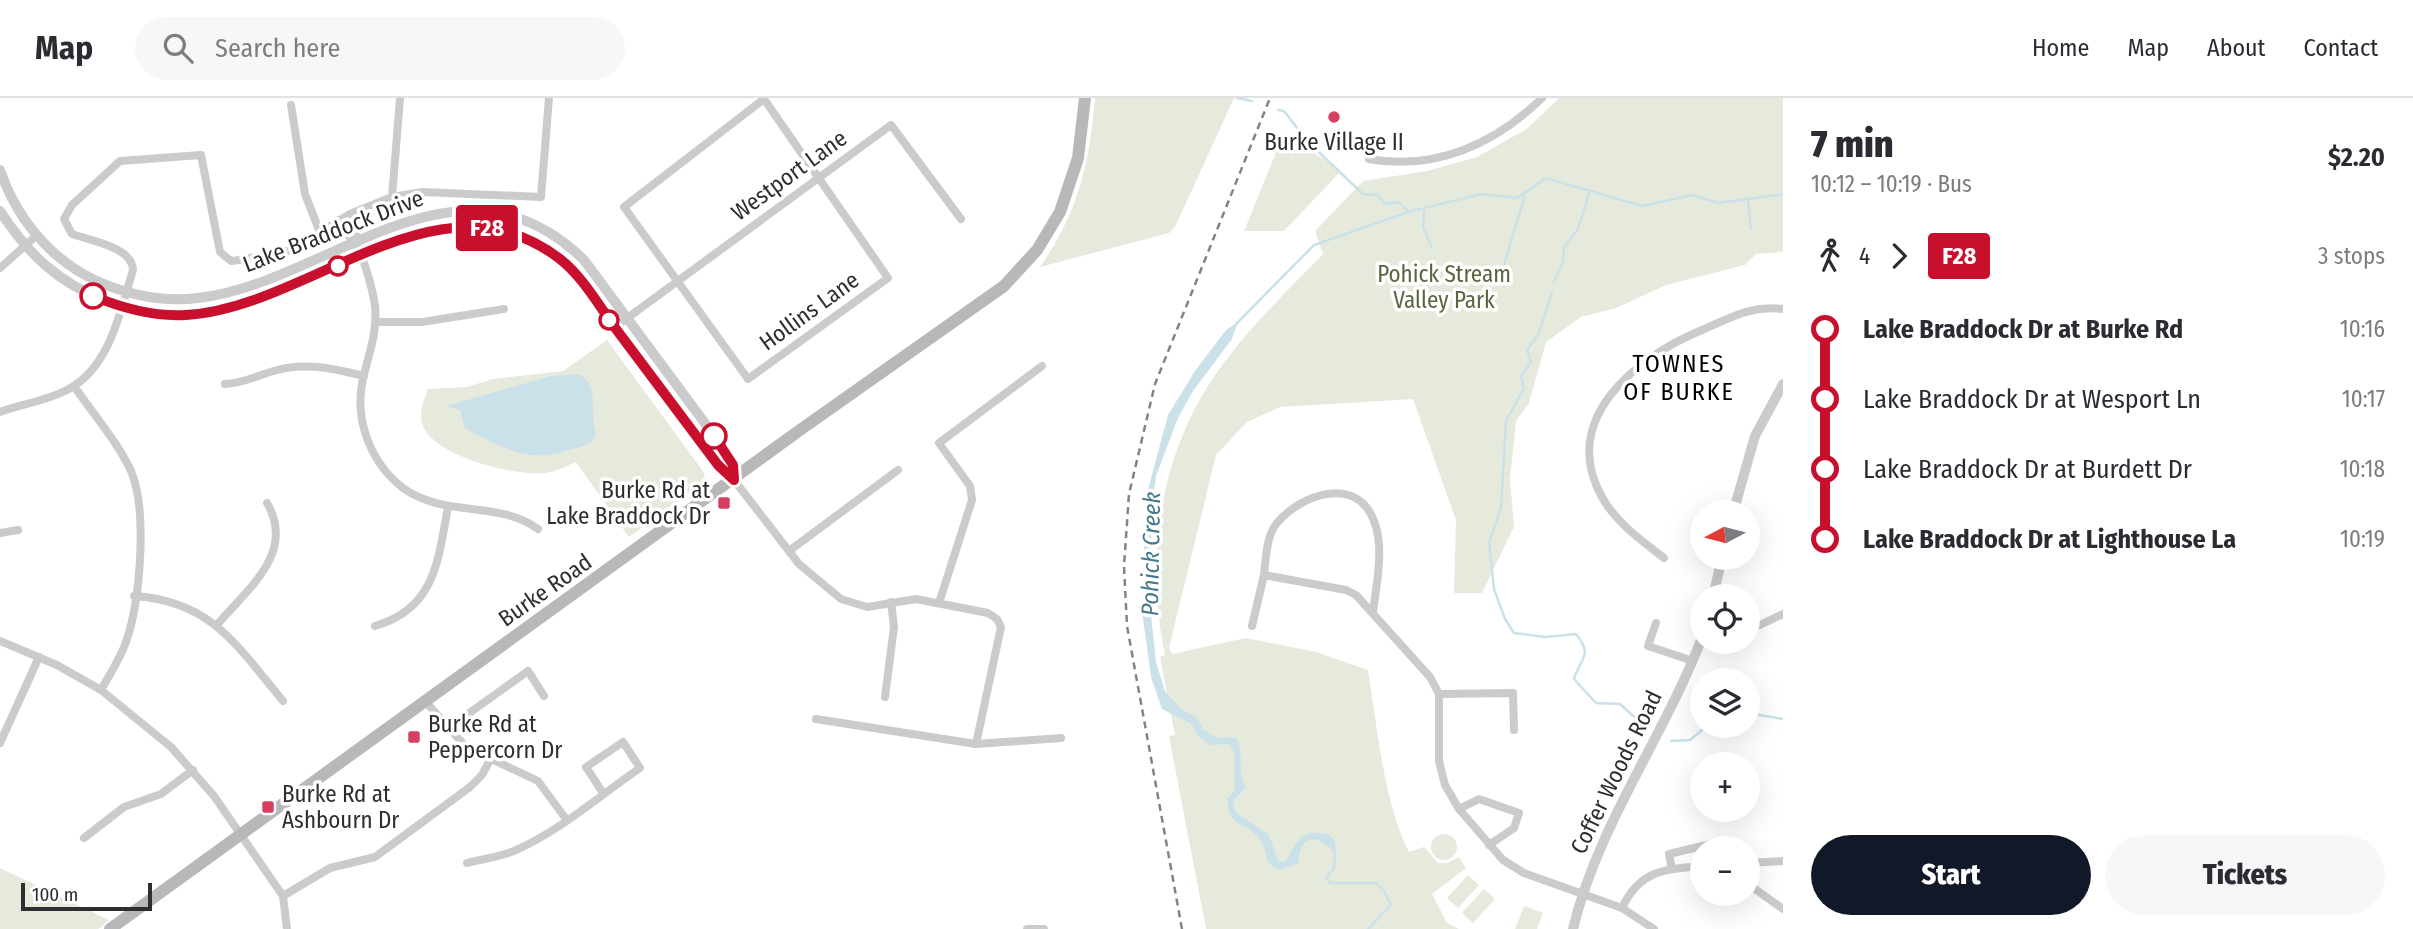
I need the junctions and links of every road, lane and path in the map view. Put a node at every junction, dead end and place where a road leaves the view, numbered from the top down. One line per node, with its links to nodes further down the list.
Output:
1 (400, 98): 9 (street)
2 (549, 98): 9 (street)
3 (1085, 98): 35 (main road, Burke Road)
4 (1542, 98): 6 (street)
5 (291, 105): 14 (street)
6 (1369, 159)
7 (0, 170): 15 (street, Lake Braddock Drive)
8 (817, 176): 12 (street, Westport Lane); 20 (street, Westport Lane); 20 (street); 20 (street, Hollins Lane)
9 (392, 197): 11 (street)
10 (0, 211): 17 (street, Lake Braddock Drive)
11 (350, 214): 13 (street); 16 (street)
12 (961, 219)
13 (338, 220): 14 (street); 16 (street)
14 (319, 230): 21 (street)
15 (36, 236): 17 (street); 21 (street, Lake Braddock Drive)
16 (354, 242): 18 (street); 21 (street, Lake Braddock Drive); 25 (street, Lake Braddock Drive)
17 (25, 246): 19 (street); 22 (street, Lake Braddock Drive)
18 (360, 256): 22 (street, Lake Braddock Drive); 26 (street); 27 (street, Lake Braddock Drive)
19 (0, 268)
20 (676, 283): 25 (street, Westport Lane)
21 (126, 292): 22 (street)
22 (122, 306): 32 (street)
23 (504, 309): 26 (street)
24 (1783, 309): 43 (street)
25 (627, 318): 27 (street, Westport Lane); 35 (street, Lake Braddock Drive)
26 (376, 322): 29 (street)
27 (615, 327): 35 (street, Lake Braddock Drive)
28 (1042, 366): 47 (street)
29 (364, 376): 30 (street); 38 (street)
30 (225, 384)
31 (1783, 384): 36 (street)
32 (74, 386): 33 (street); 45 (street)
33 (0, 412)
34 (898, 470): 42 (street)
35 (734, 480): 42 (street, Lake Braddock Drive); 64 (main road, Burke Road)
36 (1737, 500)
37 (267, 503): 51 (street)
38 (448, 507): 39 (street); 53 (street)
39 (538, 529)
40 (18, 530): 41 (street)
41 (0, 533)
42 (789, 551): 46 (street, Lake Braddock Drive)
43 (1664, 558)
44 (1264, 575): 48 (street); 48 (street); 54 (street)
45 (134, 596): 51 (street); 59 (street)
46 (891, 602): 47 (street, Lake Braddock Drive); 62 (street)
47 (939, 603): 70 (street, Lake Braddock Drive)
48 (1373, 613): 60 (street)
49 (1783, 614): 52 (street)
50 (1656, 622): 58 (street)
51 (217, 625): 63 (street)
52 (1760, 625)
53 (374, 626)
54 (1252, 626)
55 (0, 641): 57 (street)
56 (1696, 654): 58 (street, Coffer Woods Road)
57 (39, 657): 59 (street); 69 (street)
58 (1693, 661): 86 (street, Coffer Woods Road)
59 (101, 690): 72 (street)
60 (1439, 694): 67 (street); 74 (street)
61 (544, 696): 66 (street)
62 (884, 697)
63 (283, 701)
64 (425, 701): 66 (street); 76 (main road, Burke Road)
65 (816, 719): 70 (street)
66 (447, 729): 71 (street)
67 (1514, 730)
68 (1061, 738): 70 (street)
69 (0, 743)
70 (976, 744)
71 (490, 760): 75 (street); 87 (street)
72 (193, 771): 76 (street); 77 (street)
73 (604, 793): 73 (street); 75 (street)
74 (1459, 809): 78 (street); 78 (street)
75 (566, 820): 82 (street)
76 (243, 833): 87 (street); 90 (main road, Burke Road)
77 (84, 838)
78 (1489, 845): 86 (street)
79 (1690, 849): 84 (street)
80 (1783, 861): 81 (street)
81 (1760, 862)
82 (467, 863)
83 (1690, 867): 84 (street)
84 (1672, 869): 88 (street)
85 (1760, 893): 89 (street)
86 (1583, 895): 88 (street); 94 (street, Coffer Woods Road)
87 (283, 896): 91 (street)
88 (1622, 908): 95 (street)
89 (1783, 909)
90 (110, 929)
91 (287, 929)
92 (1027, 929): 93 (street)
93 (1044, 929)
94 (1573, 929)
95 (1654, 929)

